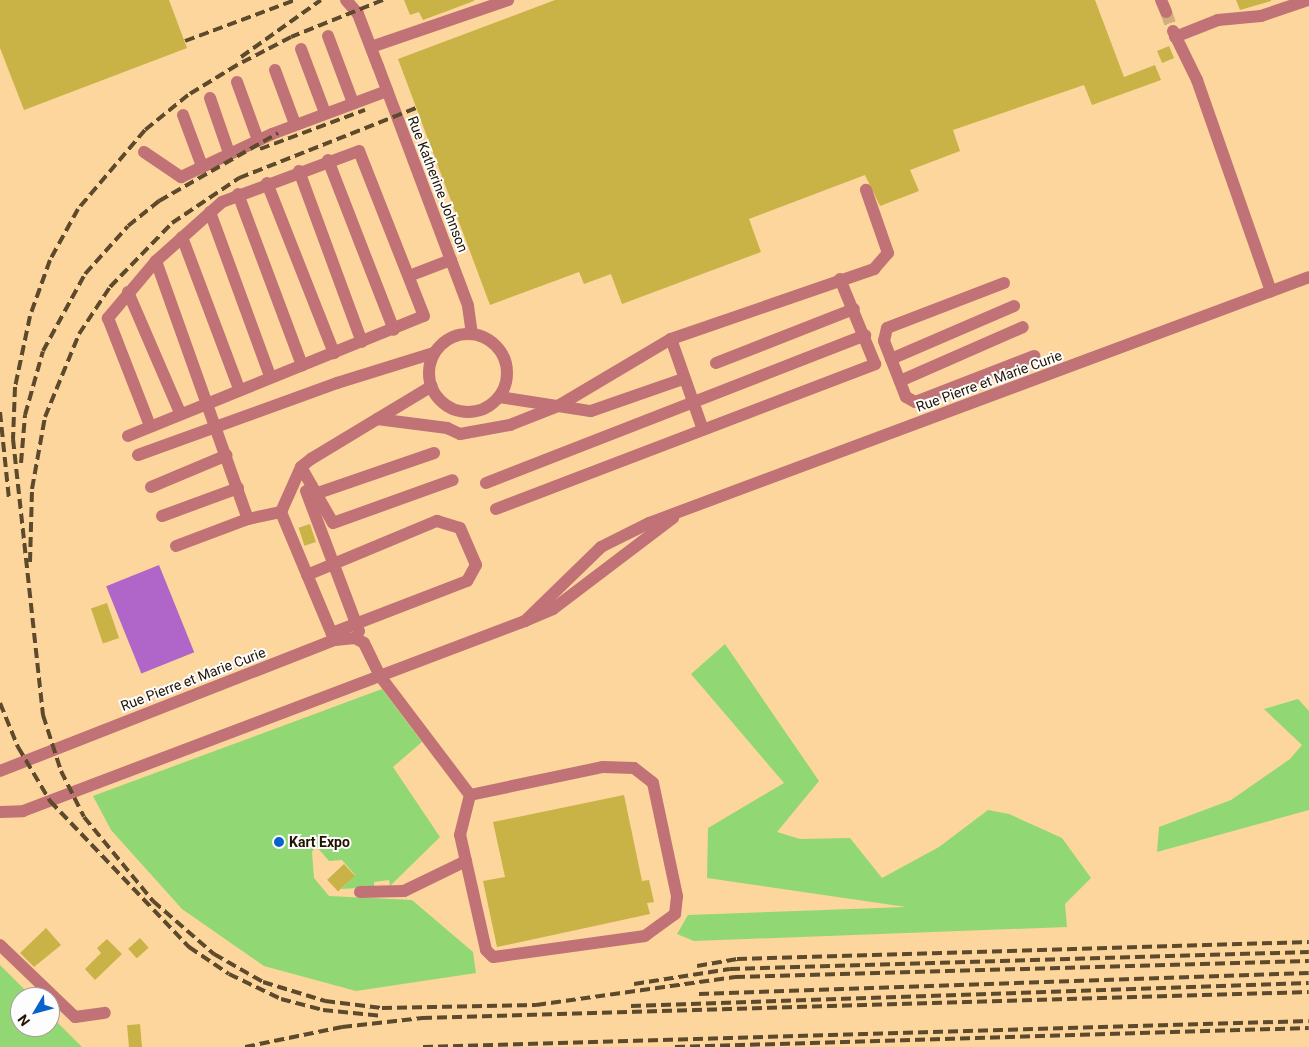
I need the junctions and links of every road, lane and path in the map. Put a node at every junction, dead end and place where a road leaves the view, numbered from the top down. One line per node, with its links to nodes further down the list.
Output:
1 (346, 0): 7 (street, Rue Katherine Johnson)
2 (508, 0): 7 (street)
3 (1161, 0): 5 (street)
4 (1308, 0): 34 (street)
5 (1166, 12)
6 (328, 36): 13 (street)
7 (371, 46): 11 (street, Rue Katherine Johnson)
8 (301, 49): 14 (street)
9 (275, 70): 16 (street)
10 (237, 82): 17 (street)
11 (387, 91): 13 (street); 28 (street, Rue Katherine Johnson)
12 (210, 98): 19 (street)
13 (353, 103): 14 (street)
14 (325, 113): 16 (street)
15 (183, 115): 21 (street)
16 (295, 124): 17 (street)
17 (258, 140): 19 (street)
18 (144, 152): 21 (street)
19 (229, 153): 21 (street)
20 (328, 160): 22 (street); 30 (street); 39 (street)
21 (202, 166)
22 (299, 171): 23 (street); 43 (street)
23 (268, 183): 25 (street); 44 (street)
24 (866, 190): 32 (street)
25 (238, 194): 26 (street); 48 (street)
26 (210, 212): 27 (street); 49 (street)
27 (182, 237): 29 (street); 54 (street)
28 (451, 260): 30 (street); 40 (street, Rue Katherine Johnson)
29 (156, 261): 35 (street); 56 (street)
30 (409, 276): 39 (street)
31 (1309, 277): 34 (street, Rue Pierre et Marie Curie)
32 (840, 279): 37 (street); 42 (street)
33 (1004, 283): 46 (street)
34 (1271, 291): 52 (street, Rue Pierre et Marie Curie)
35 (128, 292): 60 (street); 62 (street)
36 (1014, 306): 46 (street)
37 (854, 309): 41 (street); 47 (street)
38 (1023, 327): 51 (street)
39 (394, 330): 43 (street)
40 (472, 334): 45 (street); 55 (street)
41 (865, 335): 57 (street); 64 (street)
42 (671, 339): 50 (street); 58 (street)
43 (362, 342): 44 (street)
44 (334, 353): 48 (street)
45 (434, 353): 53 (street); 63 (street)
46 (891, 359): 51 (street)
47 (716, 363)
48 (302, 365): 49 (street)
49 (270, 376): 54 (street)
50 (683, 379): 57 (street); 58 (street)
51 (900, 381): 52 (street)
52 (1030, 381): 78 (street, Rue Pierre et Marie Curie)
53 (432, 386): 59 (street); 61 (street)
54 (239, 389): 56 (street)
55 (499, 397): 58 (street); 59 (street)
56 (209, 400): 60 (street); 63 (street)
57 (692, 400): 64 (street); 72 (street)
58 (558, 406): 65 (street)
59 (462, 412): 65 (street)
60 (180, 413): 62 (street)
61 (377, 419): 65 (street); 70 (street)
62 (150, 426): 66 (street)
63 (217, 427): 68 (street); 69 (street)
64 (703, 430): 76 (street)
65 (460, 434)
66 (128, 436)
67 (434, 453): 75 (street)
68 (227, 455): 73 (street); 74 (street)
69 (138, 456)
70 (300, 470): 75 (street); 77 (street); 82 (street)
71 (453, 480): 75 (street)
72 (486, 483)
73 (151, 487)
74 (238, 488): 79 (street); 80 (street)
75 (315, 494)
76 (496, 509)
77 (281, 512): 80 (street); 83 (street)
78 (679, 513): 84 (street, Rue Pierre et Marie Curie); 84 (street, Rue Pierre et Marie Curie)
79 (162, 516)
80 (248, 519): 81 (street)
81 (176, 546)
82 (334, 565): 83 (street); 85 (street); 85 (street)
83 (307, 576): 86 (street)
84 (525, 621): 88 (street, Rue Pierre et Marie Curie)
85 (356, 623): 86 (street); 87 (street)
86 (333, 636): 87 (street, Rue Pierre et Marie Curie); 89 (street, Rue Pierre et Marie Curie)
87 (364, 643): 88 (street)
88 (380, 676): 90 (street); 91 (street, Rue Pierre et Marie Curie)
89 (0, 770)
90 (470, 795): 92 (street); 92 (street)
91 (0, 812)
92 (466, 861): 93 (street)
93 (360, 892)
94 (0, 945): 95 (street)
95 (105, 1013)

